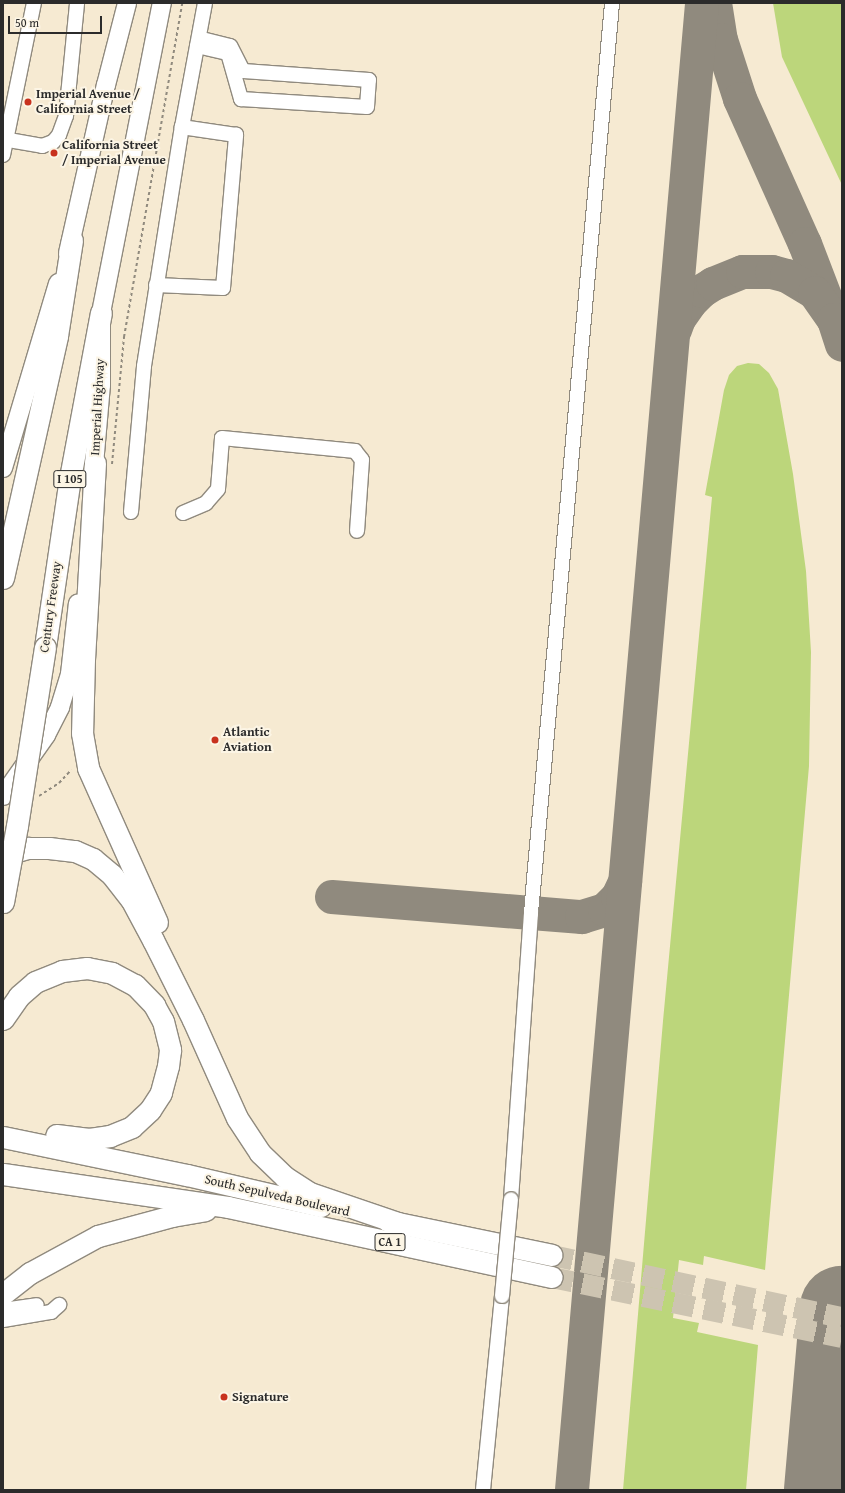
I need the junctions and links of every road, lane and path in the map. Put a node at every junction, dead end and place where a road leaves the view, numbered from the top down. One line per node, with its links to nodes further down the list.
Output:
1 (34, 3): 10 (street)
2 (77, 3): 10 (street)
3 (127, 3): 12 (main road)
4 (162, 3): 14 (main road, Imperial Highway)
5 (182, 3): 15 (path)
6 (206, 3): 8 (street)
7 (612, 3): 37 (street, bridge)
8 (198, 42): 8 (street); 9 (street)
9 (182, 127): 13 (street); 13 (street)
10 (5, 139): 11 (street)
11 (3, 155)
12 (72, 240): 16 (main road); 20 (highway)
13 (156, 285): 17 (street)
14 (101, 313): 15 (main road, Imperial Highway); 25 (highway, Century Freeway / I 105, bridge)
15 (103, 466): 22 (main road, Imperial Highway); 27 (highway)
16 (3, 468)
17 (131, 512)
18 (183, 513): 19 (street)
19 (357, 531)
20 (3, 578)
21 (75, 766): 23 (path)
22 (3, 796)
23 (34, 799)
24 (3, 855): 27 (highway)
25 (3, 902)
26 (3, 1019): 28 (highway)
27 (193, 1020): 31 (highway)
28 (3, 1136): 31 (highway, South Sepulveda Boulevard / CA 1)
29 (3, 1174): 30 (highway, South Sepulveda Boulevard / CA 1)
30 (228, 1207): 33 (highway, South Sepulveda Boulevard / CA 1); 34 (highway)
31 (401, 1224): 32 (highway, South Sepulveda Boulevard / CA 1)
32 (552, 1255)
33 (552, 1277)
34 (3, 1294)
35 (3, 1310): 36 (street)
36 (3, 1320)
37 (483, 1490)

